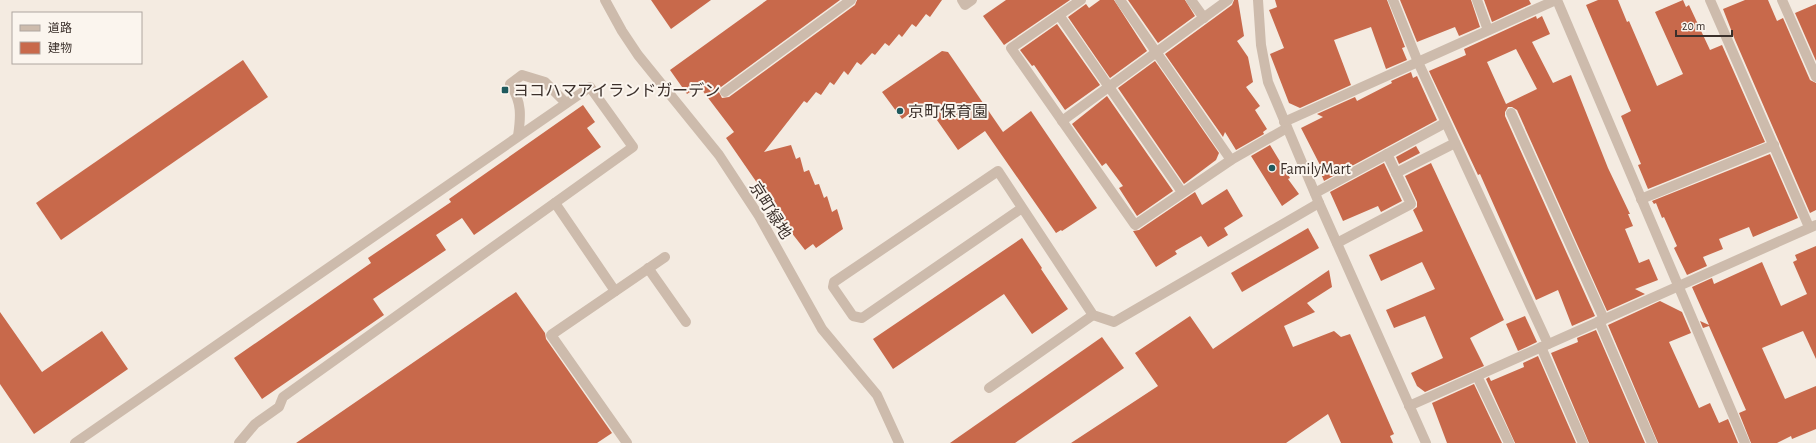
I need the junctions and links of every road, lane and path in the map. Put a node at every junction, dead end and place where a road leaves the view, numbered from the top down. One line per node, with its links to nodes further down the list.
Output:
1 (605, 0): 55 (street, 京町緑地)
2 (851, 0): 22 (street)
3 (962, 0): 4 (street)
4 (972, 0)
5 (1081, 0): 15 (street)
6 (1120, 0): 18 (street)
7 (1191, 0): 16 (street)
8 (1228, 0): 16 (street)
9 (1258, 0): 27 (street)
10 (1393, 0): 19 (street)
11 (1477, 0): 17 (street)
12 (1556, 0): 17 (street); 36 (street)
13 (1710, 0): 30 (street)
14 (1782, 0): 20 (street)
15 (1059, 15): 21 (street); 25 (street)
16 (1204, 18): 18 (street)
17 (1488, 30): 19 (street)
18 (1157, 51): 21 (street); 32 (street)
19 (1418, 62): 26 (street); 27 (street)
20 (1816, 77)
21 (1110, 86): 25 (street); 34 (street)
22 (725, 92)
23 (566, 104): 28 (street); 28 (street); 37 (street)
24 (1511, 113): 46 (street)
25 (1062, 121): 34 (street)
26 (1446, 122): 29 (street); 31 (street)
27 (1285, 125): 32 (street); 35 (street)
28 (518, 136): 53 (street)
29 (1455, 143): 33 (street); 48 (street)
30 (1774, 145): 36 (street); 39 (street)
31 (1387, 154): 33 (street); 35 (street)
32 (1231, 160): 34 (street)
33 (1396, 173): 40 (street)
34 (1182, 192)
35 (1317, 198): 40 (street); 45 (street)
36 (1641, 199): 43 (street)
37 (555, 203): 44 (street); 52 (street)
38 (1022, 208): 38 (street); 45 (street)
39 (1813, 226): 43 (street)
40 (1337, 243): 51 (street)
41 (665, 257): 42 (street)
42 (648, 268): 44 (street); 47 (street)
43 (1678, 286): 46 (street); 60 (street)
44 (615, 292): 54 (street)
45 (1093, 315): 50 (street)
46 (1602, 320): 48 (street); 59 (street)
47 (686, 322)
48 (1544, 346): 49 (street); 58 (street)
49 (1477, 376): 51 (street); 57 (street)
50 (989, 388)
51 (1409, 406): 56 (street)
52 (242, 442)
53 (75, 443)
54 (627, 443)
55 (899, 443)
56 (1426, 443)
57 (1509, 443)
58 (1583, 443)
59 (1652, 443)
60 (1745, 443)

